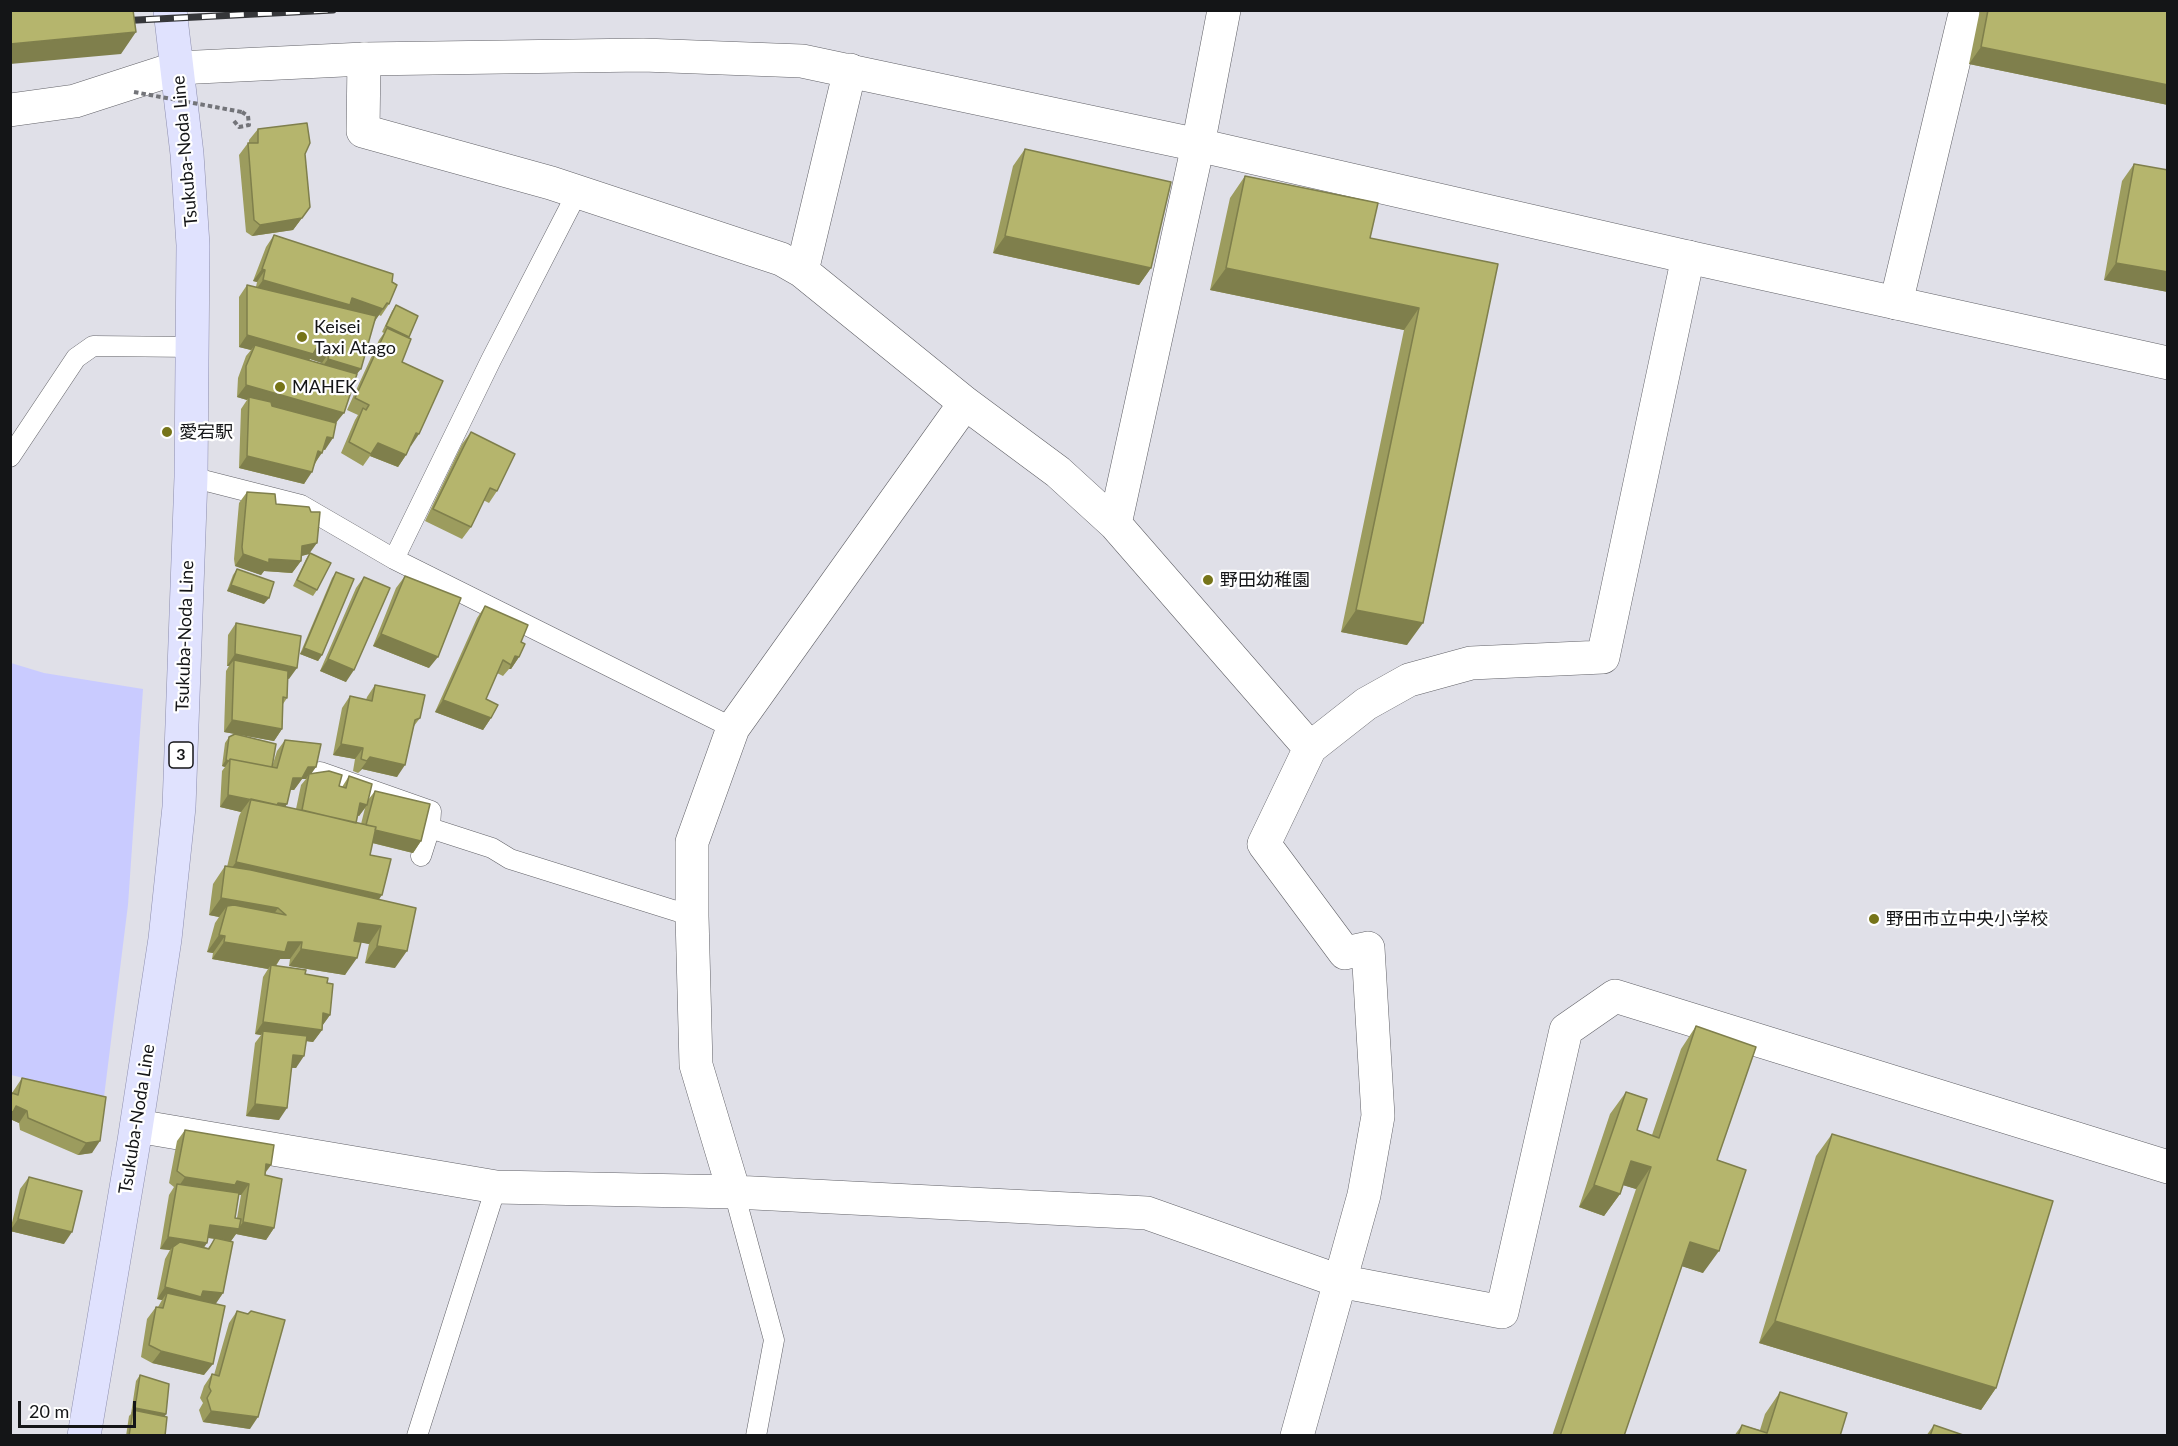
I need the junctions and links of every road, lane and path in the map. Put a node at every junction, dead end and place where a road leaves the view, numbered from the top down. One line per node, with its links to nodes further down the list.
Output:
1 (170, 10): 5 (main road, Tsukuba-Noda Line / 3)
2 (1224, 10): 10 (street)
3 (1964, 18): 14 (street)
4 (364, 59): 5 (street); 6 (street); 11 (street)
5 (177, 68): 8 (street); 15 (main road, Tsukuba-Noda Line / 3)
6 (850, 70): 10 (street); 13 (street)
7 (134, 92): 9 (path, bridge)
8 (10, 110)
9 (234, 121)
10 (1198, 145): 12 (street); 20 (street)
11 (577, 193): 13 (street); 21 (lane)
12 (1688, 257): 14 (street); 23 (street)
13 (802, 271): 17 (street)
14 (1896, 303): 16 (street)
15 (194, 348): 18 (lane); 19 (main road, Tsukuba-Noda Line / 3)
16 (2168, 363)
17 (965, 403): 20 (street); 22 (street)
18 (10, 457)
19 (191, 477): 21 (lane); 28 (main road, Tsukuba-Noda Line / 3)
20 (1115, 524): 23 (street)
21 (394, 559): 22 (lane)
22 (733, 728): 27 (street)
23 (1310, 748): 32 (street)
24 (320, 772): 25 (lane)
25 (430, 828): 26 (lane); 27 (lane)
26 (421, 856)
27 (692, 916): 31 (street)
28 (137, 1125): 30 (street); 33 (main road, Tsukuba-Noda Line / 3)
29 (2168, 1167): 32 (street)
30 (496, 1187): 31 (street); 34 (lane)
31 (734, 1192): 32 (street); 35 (lane)
32 (1339, 1281): 36 (street)
33 (84, 1436)
34 (417, 1436)
35 (756, 1436)
36 (1297, 1436)

